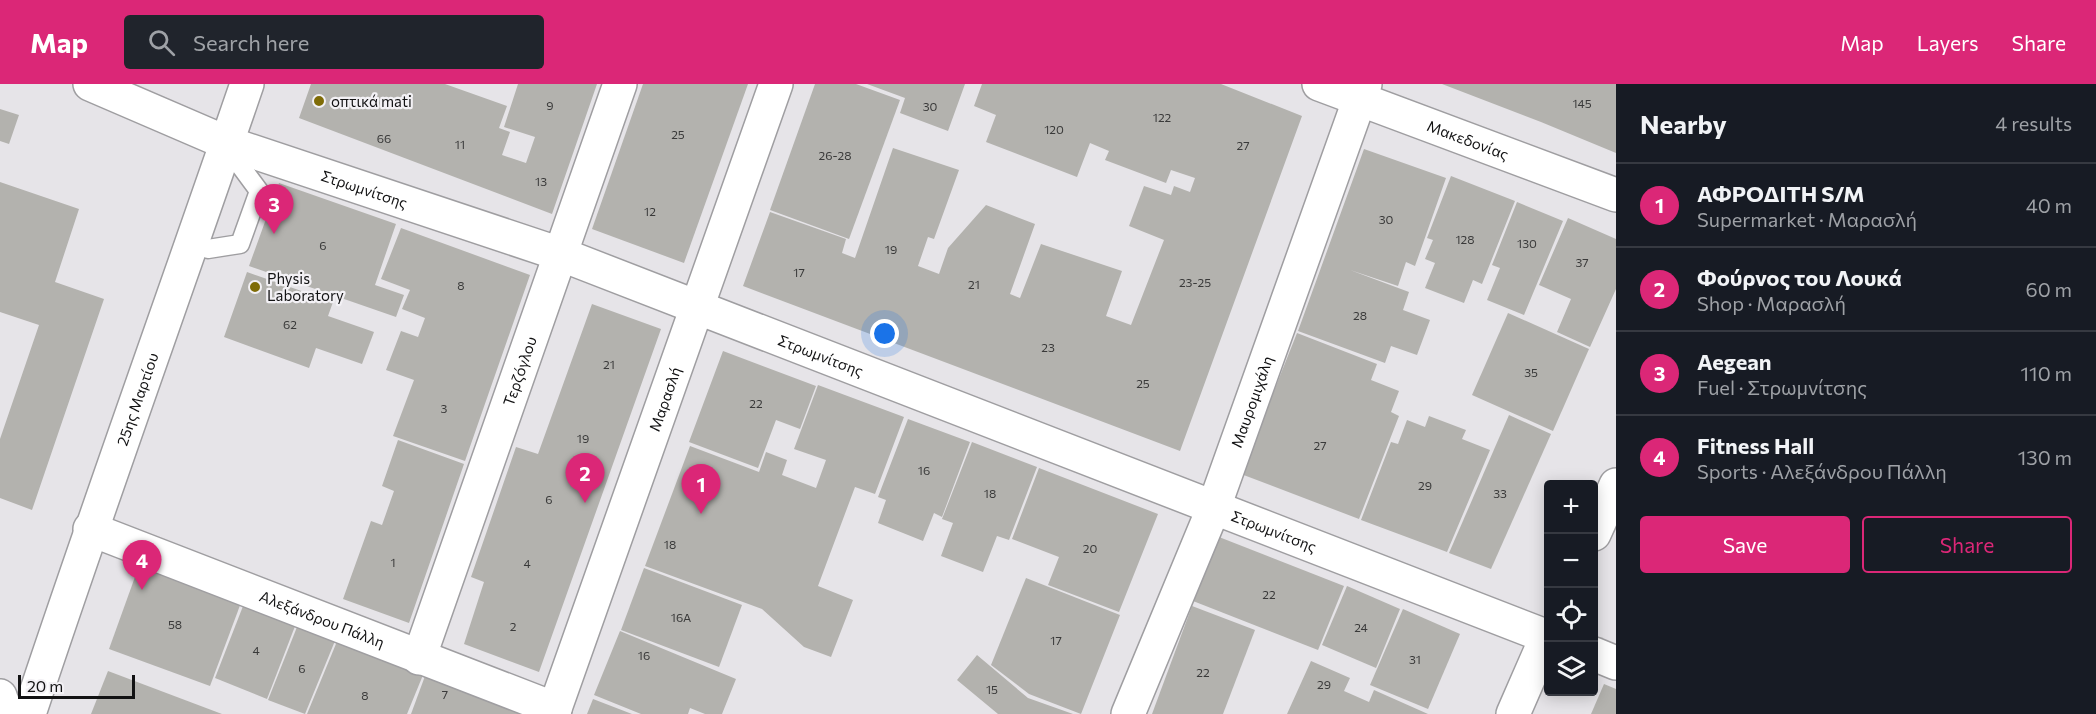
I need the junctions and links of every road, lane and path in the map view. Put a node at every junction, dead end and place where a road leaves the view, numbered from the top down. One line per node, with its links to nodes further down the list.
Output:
1 (90, 84): 7 (street, Στρωμνίτσης)
2 (247, 84): 7 (street, 25ης Μαρτίου)
3 (620, 84): 10 (street, Τερζόγλου)
4 (776, 84): 11 (street, Μαρασλή)
5 (1319, 84): 6 (street, Μακεδονίας)
6 (1362, 92): 8 (street, Μακεδονίας); 13 (street, Μαυρομιχάλη)
7 (233, 153): 9 (lane); 10 (street, Στρωμνίτσης); 15 (street, 25ης Μαρτίου)
8 (1616, 195)
9 (208, 249)
10 (560, 254): 11 (street, Στρωμνίτσης); 19 (street, Τερζόγλου)
11 (696, 307): 13 (street, Στρωμνίτσης); 22 (street, Μαρασλή)
12 (1616, 484): 14 (street)
13 (1214, 507): 16 (street, Στρωμνίτσης); 25 (street, Μαυρομιχάλη)
14 (1598, 523)
15 (90, 529): 19 (street, Αλεξάνδρου Πάλλη); 24 (street, 25ης Μαρτίου)
16 (1544, 634)
17 (1545, 642): 26 (street)
18 (1598, 656): 20 (street)
19 (419, 658): 22 (street, Αλεξάνδρου Πάλλη)
20 (1616, 663)
21 (0, 696): 23 (street)
22 (554, 711)
23 (6, 714)
24 (29, 714)
25 (1128, 714)
26 (1513, 714)

